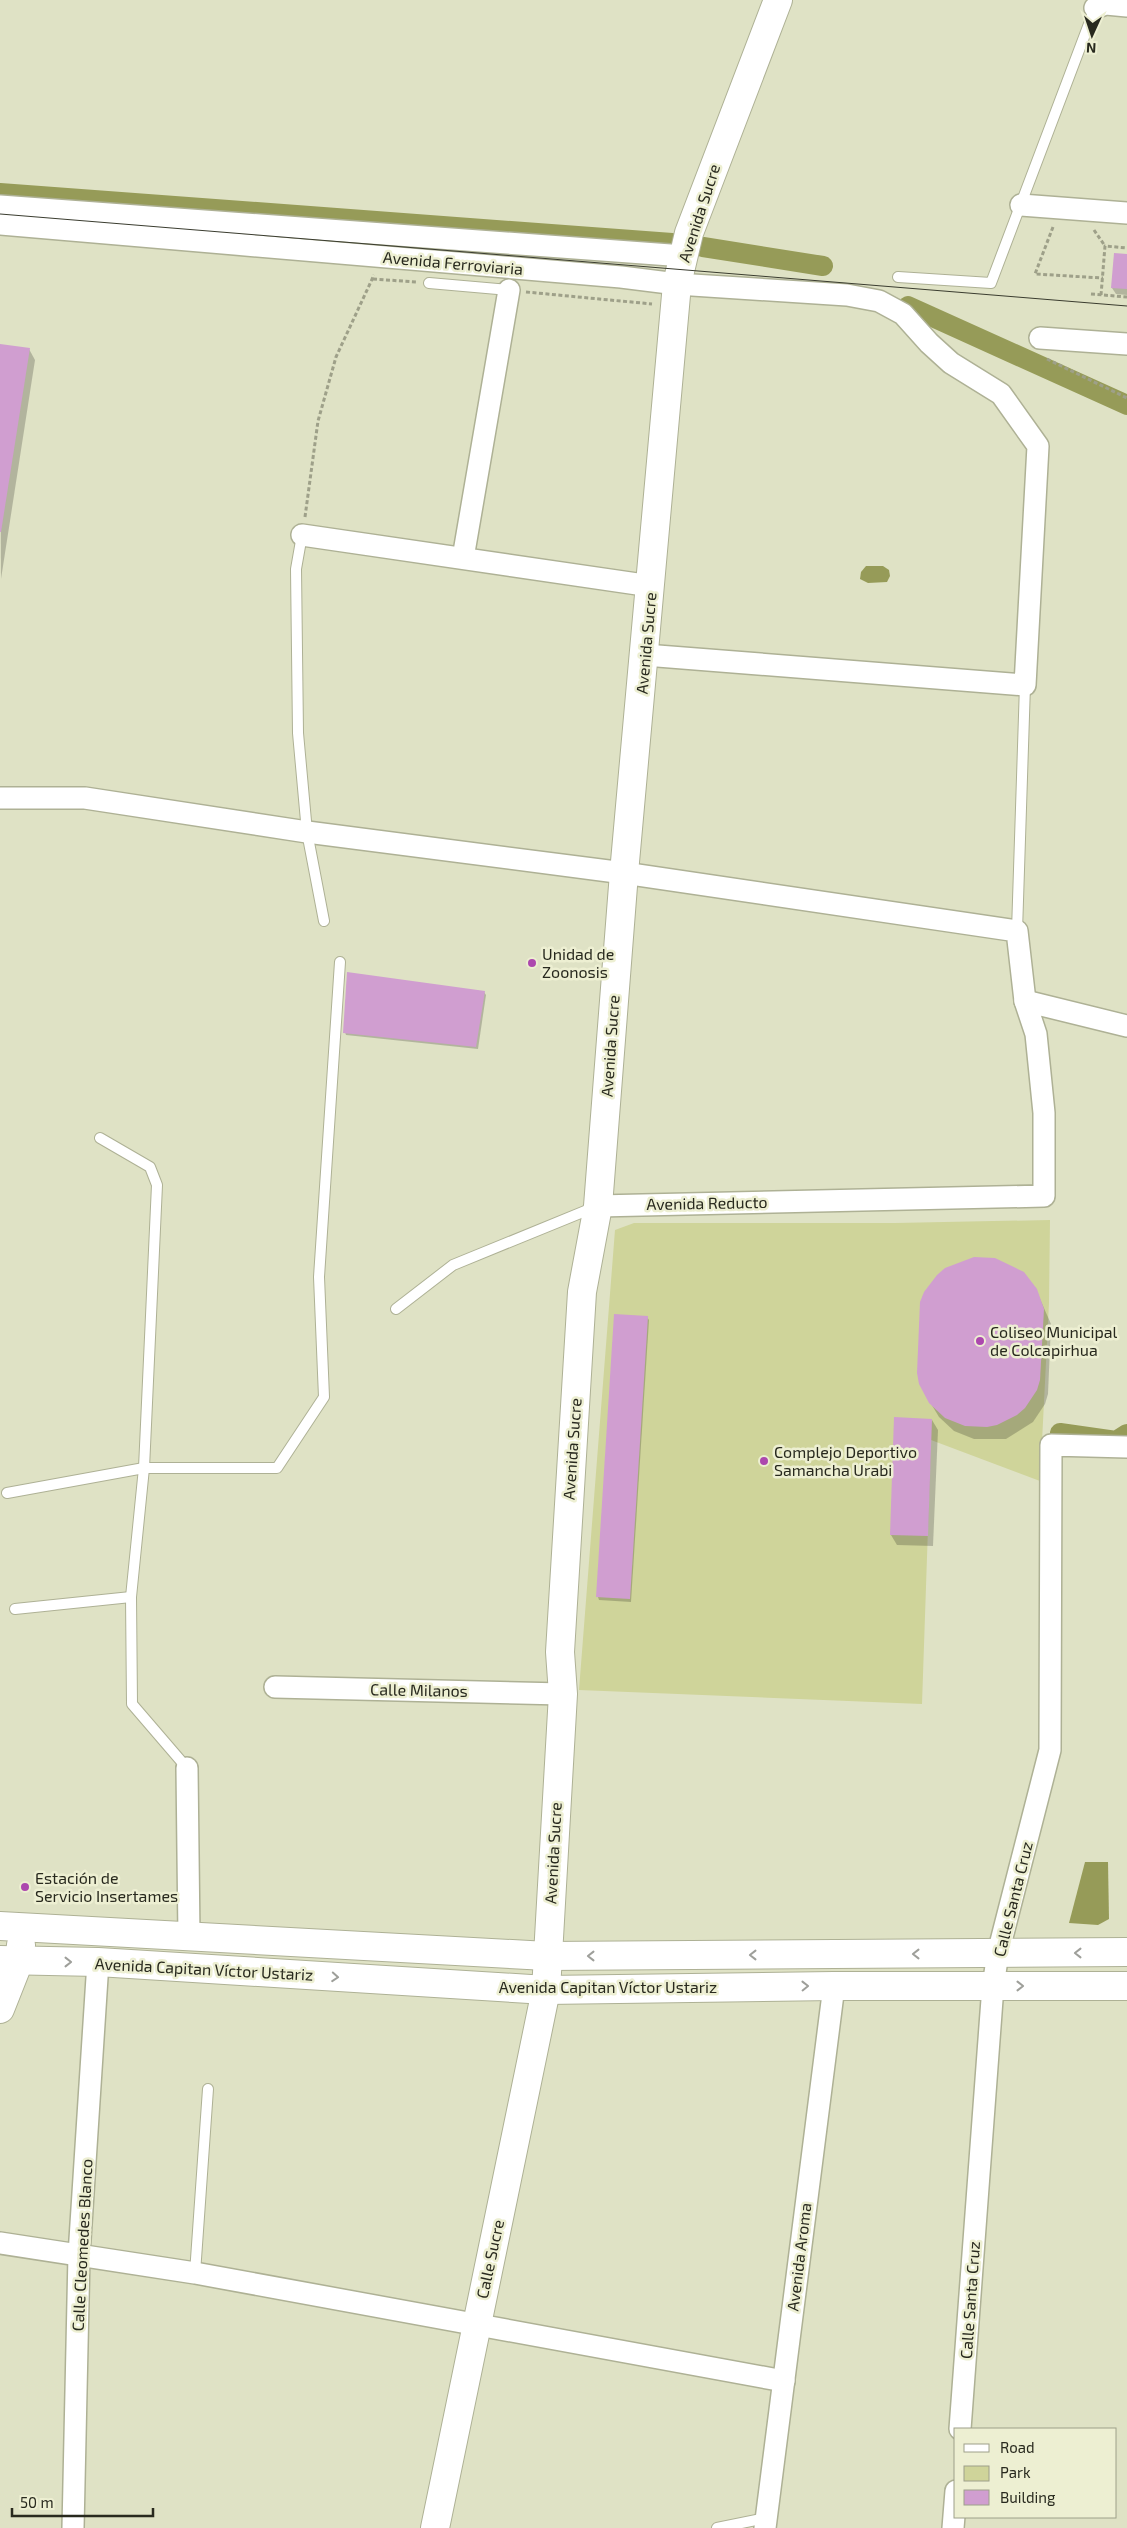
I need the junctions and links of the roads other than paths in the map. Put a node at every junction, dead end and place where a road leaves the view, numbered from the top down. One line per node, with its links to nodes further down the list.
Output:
1 (778, 0): 8 (street, Avenida Sucre)
2 (1127, 6): 3 (street)
3 (1095, 8): 4 (lane)
4 (1021, 205): 6 (street); 9 (lane)
5 (0, 206): 8 (street, Avenida Ferroviaria)
6 (1127, 213)
7 (0, 224): 12 (street, Avenida Ferroviaria)
8 (684, 256): 12 (street, Avenida Sucre)
9 (898, 277)
10 (429, 284): 11 (lane)
11 (509, 290): 16 (street)
12 (676, 295): 17 (street, Avenida Sucre); 19 (street, Avenida Ferroviaria)
13 (1040, 338): 14 (street)
14 (1127, 344)
15 (302, 535): 16 (street); 21 (lane)
16 (464, 558): 17 (street)
17 (651, 586): 18 (street, Avenida Sucre)
18 (645, 655): 19 (street); 22 (street, Avenida Sucre)
19 (1025, 685): 24 (lane)
20 (0, 798): 21 (street)
21 (307, 832): 22 (street); 23 (lane)
22 (624, 873): 24 (street); 29 (street, Avenida Sucre)
23 (324, 921)
24 (1017, 931): 26 (street)
25 (340, 962): 32 (lane)
26 (1025, 1000): 27 (street); 29 (street, Avenida Reducto)
27 (1127, 1026)
28 (100, 1138): 32 (lane)
29 (598, 1206): 30 (lane, Avenida Reducto); 37 (street, Avenida Sucre)
30 (396, 1309)
31 (1127, 1447): 42 (street, Calle Santa Cruz)
32 (144, 1468): 33 (lane); 34 (lane)
33 (7, 1493)
34 (131, 1596): 35 (lane); 38 (lane)
35 (15, 1609)
36 (275, 1687): 37 (street, Calle Milanos)
37 (563, 1694): 43 (street, Avenida Sucre)
38 (187, 1768): 40 (street)
39 (11, 1926): 40 (street, Avenida Capitan Víctor Ustariz); 44 (street)
40 (189, 1937): 43 (street, Avenida Capitan Víctor Ustariz)
41 (1127, 1952): 42 (street, Avenida Capitan Víctor Ustariz, one-way to 42)
42 (998, 1953): 43 (street, Avenida Capitan Víctor Ustariz, one-way to 43); 47 (street, Calle Santa Cruz)
43 (547, 1956): 49 (street, Avenida Sucre)
44 (10, 1961): 45 (street, Avenida Capitan Víctor Ustariz, one-way to 45); 50 (street)
45 (98, 1962): 49 (street, Avenida Capitan Víctor Ustariz, one-way to 49); 53 (street, Calle Cleomedes Blanco)
46 (834, 1986): 47 (street, Avenida Capitan Víctor Ustariz); 49 (street, Avenida Capitan Víctor Ustariz, one-way to 46); 56 (street, Avenida Aroma)
47 (993, 1986): 48 (street, Avenida Capitan Víctor Ustariz, one-way to 48); 57 (street, Calle Santa Cruz)
48 (1127, 1986)
49 (546, 1990): 55 (street, Calle Sucre)
50 (0, 2009)
51 (208, 2089): 54 (lane)
52 (0, 2243): 53 (street)
53 (80, 2255): 54 (street); 59 (street, Calle Cleomedes Blanco)
54 (195, 2273): 55 (street)
55 (476, 2324): 56 (street); 60 (street, Calle Sucre)
56 (784, 2381): 58 (street, Avenida Aroma)
57 (960, 2428)
58 (765, 2523): 61 (lane)
59 (74, 2528)
60 (434, 2528)
61 (717, 2528)

